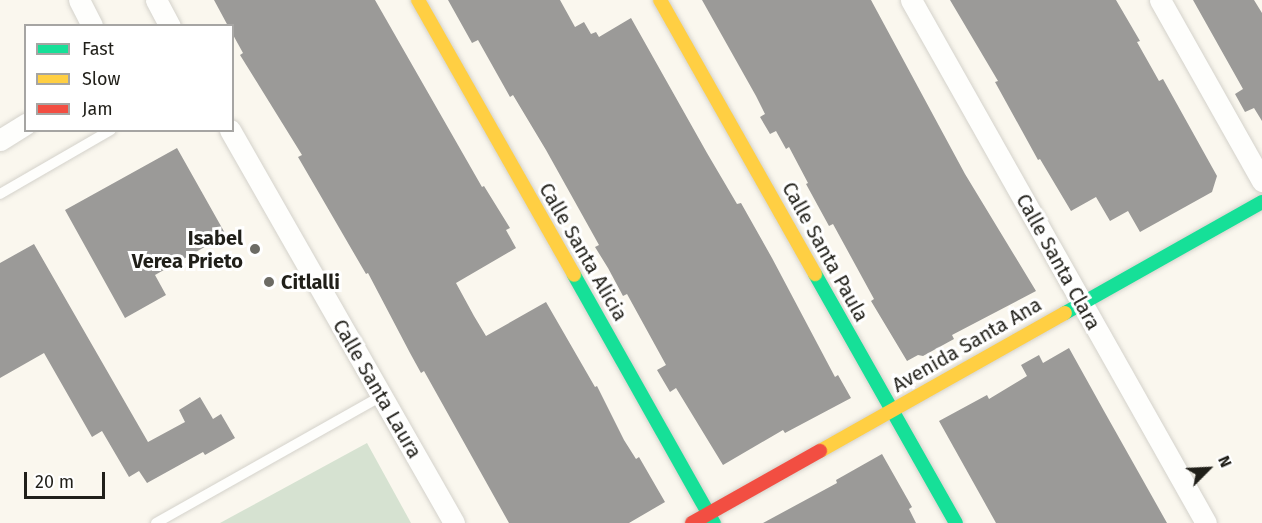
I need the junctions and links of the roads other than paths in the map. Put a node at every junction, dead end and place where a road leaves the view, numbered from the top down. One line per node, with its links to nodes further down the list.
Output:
1 (79, 0): 7 (street)
2 (156, 0): 8 (street)
3 (418, 0): 19 (street, Calle Santa Alicia)
4 (660, 0): 18 (street, Calle Santa Paula)
5 (911, 0): 16 (street, Calle Santa Clara)
6 (1160, 0): 13 (street)
7 (91, 24)
8 (169, 24)
9 (24, 125): 12 (street)
10 (108, 132): 14 (lane)
11 (231, 132): 17 (street, Calle Santa Laura)
12 (0, 140)
13 (1262, 181)
14 (0, 194)
15 (1262, 202): 16 (street, Avenida Santa Ana)
16 (1082, 303): 18 (street, Avenida Santa Ana); 24 (street, Calle Santa Clara)
17 (381, 396): 20 (lane); 21 (street, Calle Santa Laura)
18 (892, 410): 19 (street, Avenida Santa Ana); 23 (street, Calle Santa Paula)
19 (712, 518): 22 (street, Avenida Santa Ana)
20 (156, 523)
21 (454, 523)
22 (692, 523)
23 (956, 523)
24 (1206, 523)

